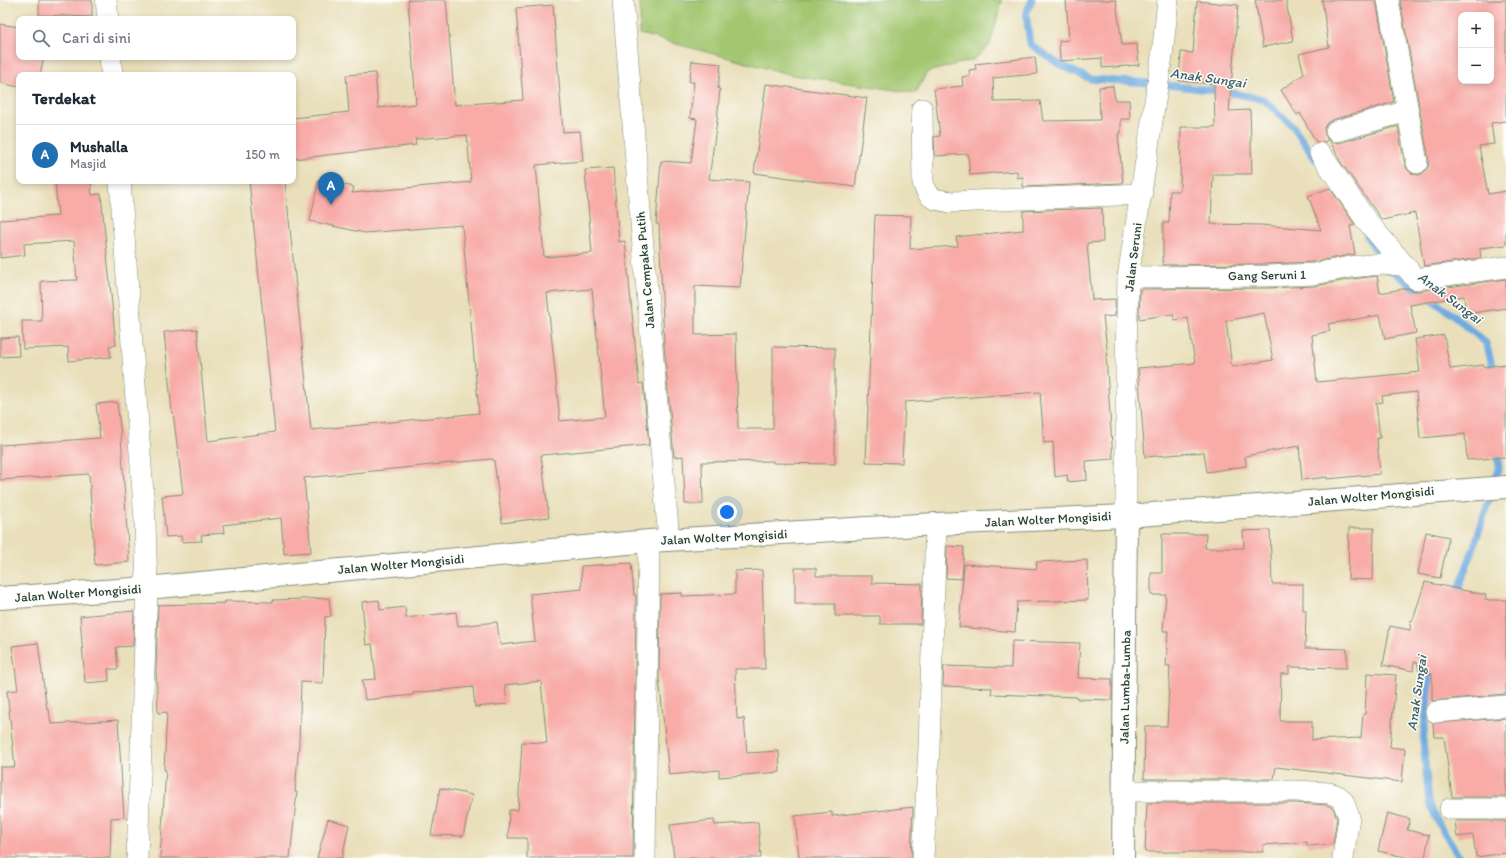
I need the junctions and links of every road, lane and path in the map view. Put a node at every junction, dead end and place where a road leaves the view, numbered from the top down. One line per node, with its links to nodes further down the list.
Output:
1 (106, 0): 5 (street)
2 (623, 0): 21 (street, Jalan Cempaka Putih)
3 (1168, 0): 14 (street, Jalan Seruni)
4 (1388, 0): 9 (street)
5 (108, 16)
6 (110, 60): 7 (street)
7 (112, 72)
8 (922, 109): 14 (street)
9 (1408, 111): 10 (street); 12 (street)
10 (1336, 131)
11 (1320, 153): 15 (street)
12 (1417, 163)
13 (120, 184): 22 (street)
14 (1142, 194): 17 (street, Jalan Seruni)
15 (1404, 265): 16 (street); 17 (street, Gang Seruni 1)
16 (1506, 267)
17 (1128, 277): 19 (street, Jalan Seruni)
18 (1506, 487): 19 (street, Jalan Wolter Mongisidi)
19 (1126, 516): 20 (street, Jalan Wolter Mongisidi); 26 (street, Jalan Lumba-Lumba)
20 (936, 524): 21 (street, Jalan Wolter Mongisidi); 31 (street)
21 (659, 541): 22 (street, Jalan Wolter Mongisidi); 30 (street, Jalan Cempaka Putih)
22 (147, 588): 23 (street, Jalan Wolter Mongisidi); 29 (street)
23 (0, 598)
24 (1506, 706): 25 (street)
25 (1436, 712)
26 (1124, 791): 32 (street, Jalan Lumba-Lumba); 33 (street)
27 (1450, 809): 28 (street)
28 (1506, 809)
29 (137, 858)
30 (645, 858)
31 (922, 858)
32 (1123, 858)
33 (1343, 858)

